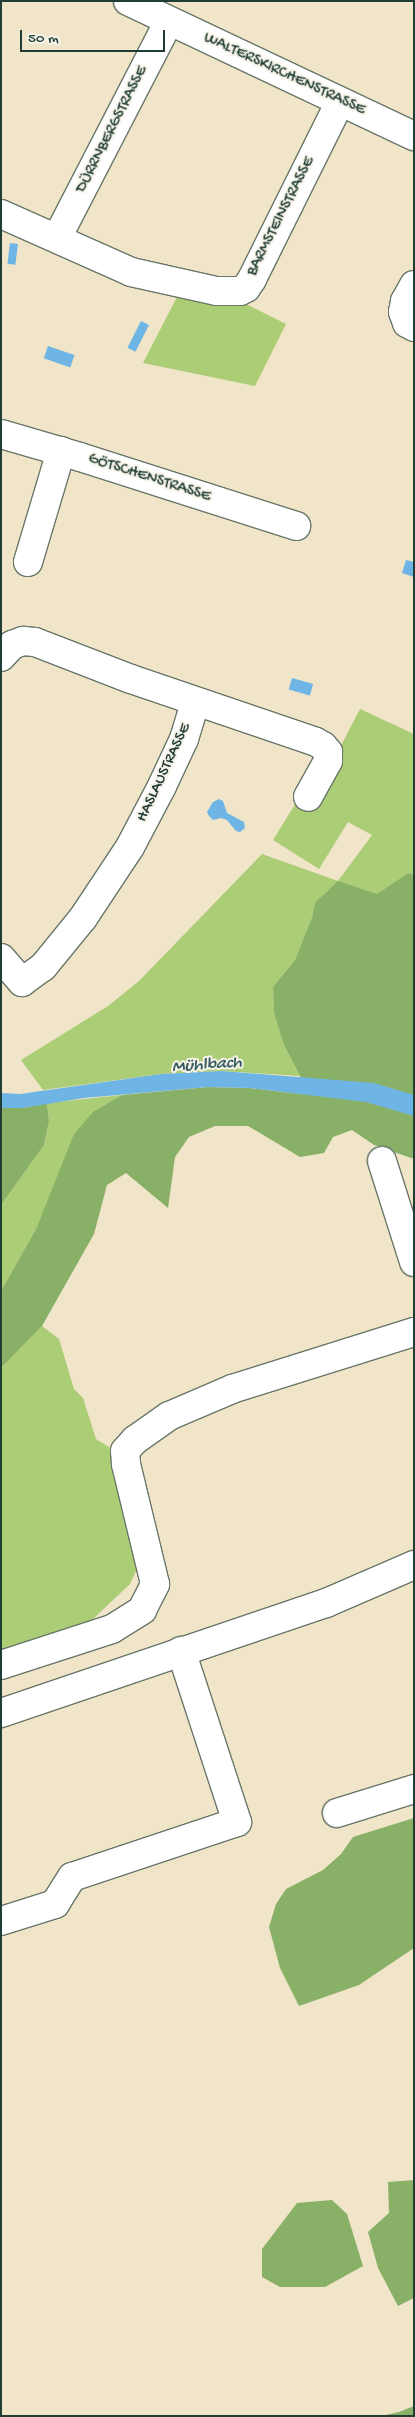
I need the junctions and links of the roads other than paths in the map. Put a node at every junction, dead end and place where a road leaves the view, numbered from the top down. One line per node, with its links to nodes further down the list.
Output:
1 (128, 1): 2 (street, WALTERSKIRCHENSTRASSE)
2 (169, 21): 3 (street, WALTERSKIRCHENSTRASSE); 6 (street, DÜRRNBERGSTRASSE)
3 (340, 102): 4 (street, WALTERSKIRCHENSTRASSE); 6 (street, BARMSTEINSTRASSE)
4 (414, 136)
5 (1, 214): 6 (street, BARMSTEINSTRASSE)
6 (58, 238)
7 (414, 285): 8 (street)
8 (414, 327)
9 (1, 434): 10 (street, GÖTSCHENSTRASSE)
10 (61, 451): 11 (street, GÖTSCHENSTRASSE); 12 (street)
11 (296, 526)
12 (28, 562)
13 (1, 657): 14 (street, HASLAUSTRASSE)
14 (195, 702): 15 (street); 16 (street, HASLAUSTRASSE)
15 (308, 797)
16 (1, 958)
17 (382, 1162): 18 (street)
18 (414, 1262)
19 (414, 1332): 22 (street)
20 (414, 1565): 21 (street)
21 (181, 1651): 23 (street); 26 (street)
22 (1, 1665)
23 (1, 1713)
24 (414, 1789): 25 (street)
25 (337, 1813)
26 (1, 1922)

